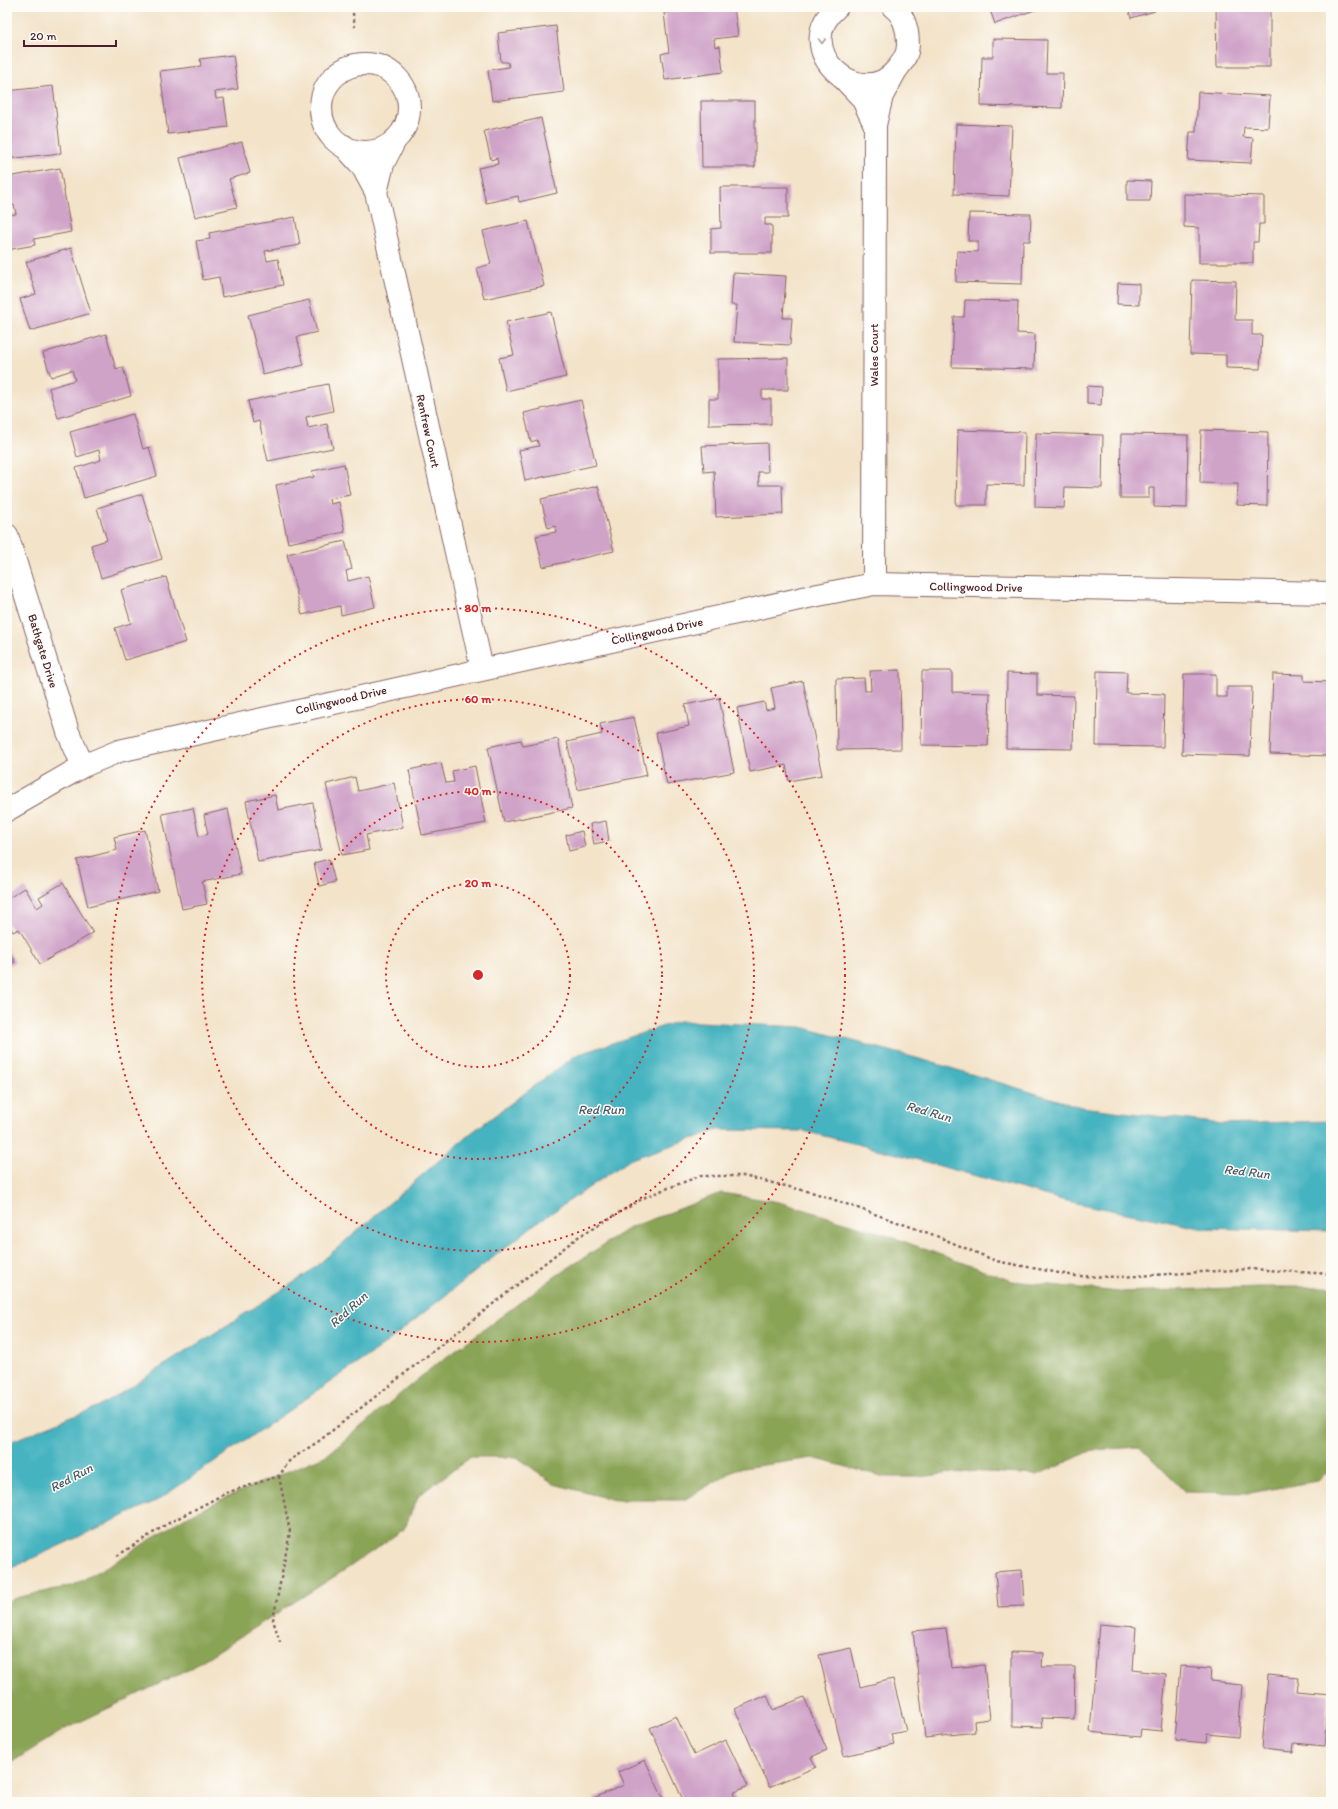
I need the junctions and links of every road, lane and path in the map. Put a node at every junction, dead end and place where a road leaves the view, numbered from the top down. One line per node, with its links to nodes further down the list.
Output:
1 (352, 7): 4 (path)
2 (837, 7): 6 (street, Wales Court, one-way to 6)
3 (893, 7): 5 (street, Wales Court)
4 (355, 27)
5 (895, 72): 6 (street, Wales Court); 7 (street, Wales Court)
6 (843, 78): 7 (street, Wales Court)
7 (875, 125): 12 (street, Wales Court)
8 (395, 140): 9 (street, Renfrew Court); 9 (street, Renfrew Court); 10 (street, Renfrew Court)
9 (344, 146): 10 (street, Renfrew Court)
10 (376, 192): 14 (street, Renfrew Court)
11 (7, 535): 15 (street, Bathgate Drive)
12 (874, 584): 13 (street, Collingwood Drive); 14 (street, Collingwood Drive)
13 (1331, 594)
14 (482, 669): 15 (street, Collingwood Drive)
15 (83, 766): 16 (street, Collingwood Drive)
16 (7, 810)
17 (1331, 1274): 18 (path)
18 (279, 1476): 19 (path); 20 (path)
19 (117, 1556)
20 (280, 1642)

